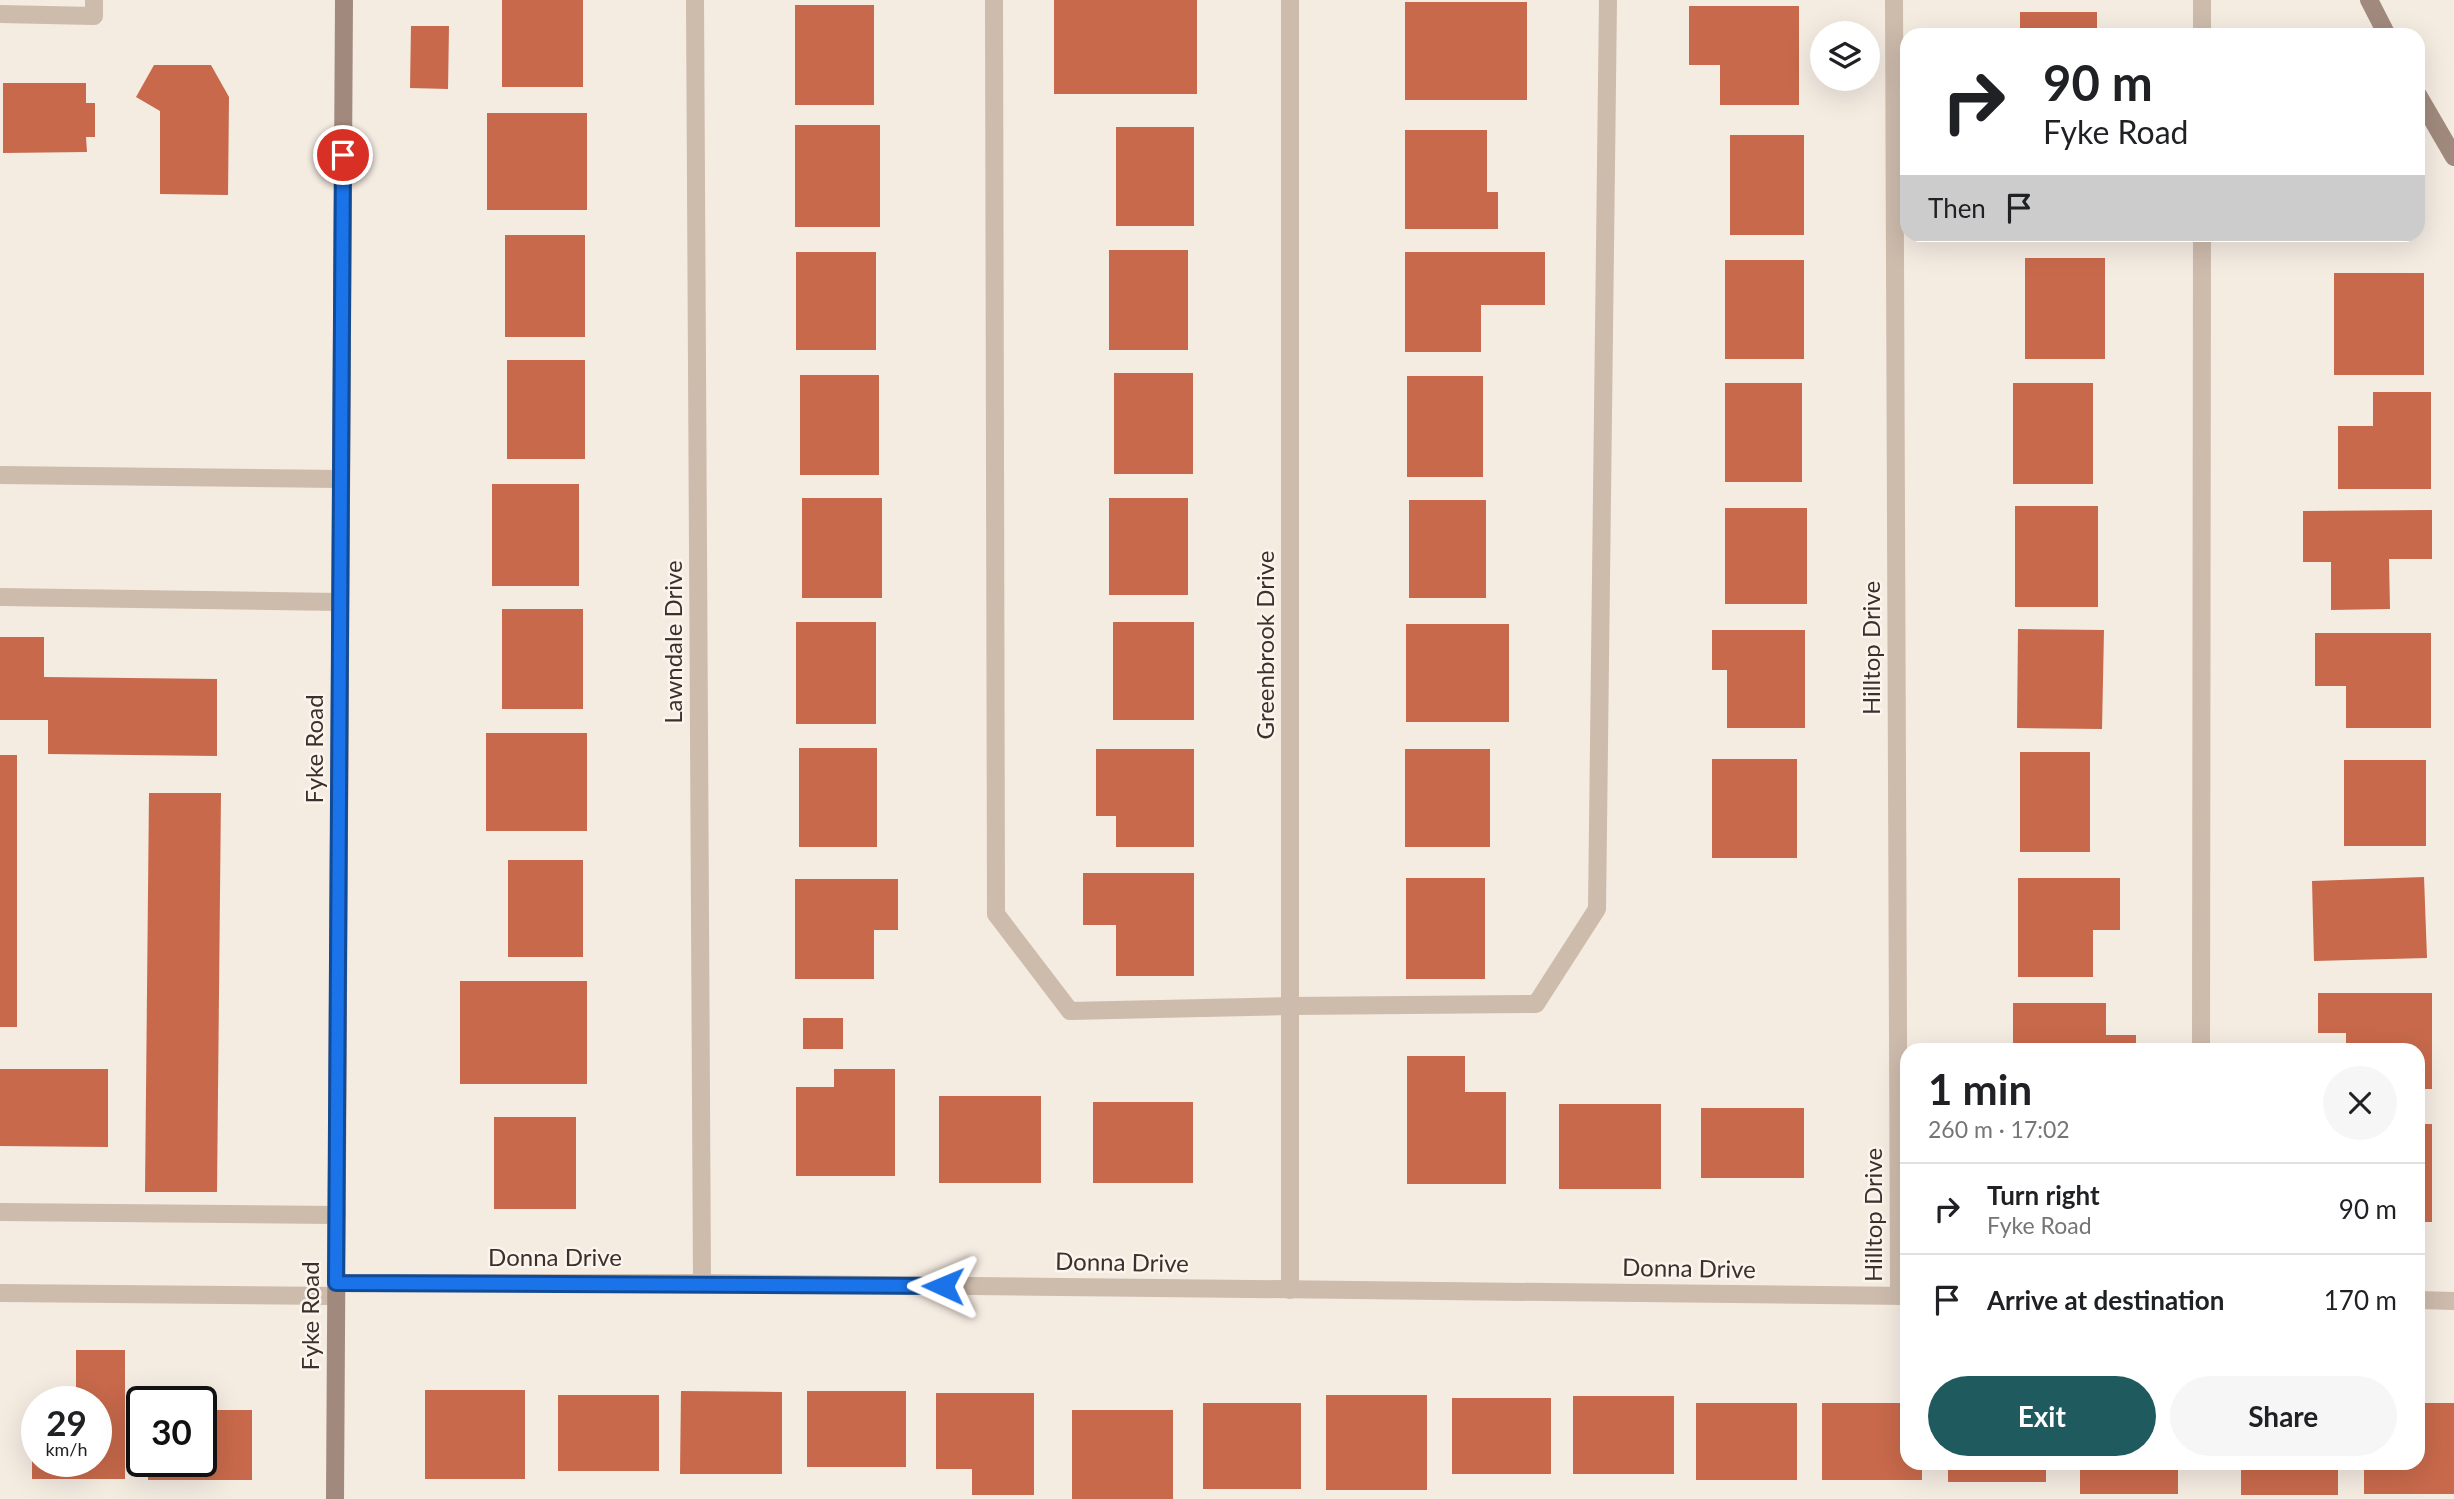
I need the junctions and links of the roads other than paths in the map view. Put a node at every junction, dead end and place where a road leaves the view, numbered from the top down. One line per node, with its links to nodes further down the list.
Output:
1 (94, 0): 10 (street)
2 (344, 0): 17 (street, Fyke Road)
3 (695, 0): 25 (street, Lawndale Drive)
4 (994, 0): 20 (street)
5 (1290, 0): 20 (street, Greenbrook Drive)
6 (1608, 0): 20 (street)
7 (1894, 0): 21 (street, Hilltop Drive)
8 (2202, 0): 11 (street)
9 (2369, 0): 12 (street)
10 (0, 15)
11 (2202, 28)
12 (2383, 28)
13 (2425, 107): 14 (street)
14 (2454, 157)
15 (2202, 242): 22 (street)
16 (0, 475): 17 (street)
17 (341, 479): 19 (street, Fyke Road)
18 (0, 597): 19 (street)
19 (340, 601): 24 (street, Fyke Road)
20 (1290, 1006): 27 (street, Greenbrook Drive)
21 (1901, 1043)
22 (2201, 1043)
23 (0, 1212): 24 (street)
24 (337, 1215): 26 (street, Fyke Road)
25 (702, 1283): 26 (street, Donna Drive); 27 (street, Donna Drive)
26 (336, 1290): 28 (street, Donna Drive); 32 (street, Fyke Road)
27 (1290, 1290): 29 (street, Donna Drive)
28 (0, 1293)
29 (1900, 1296)
30 (2425, 1300): 31 (street)
31 (2454, 1301)
32 (335, 1499)

